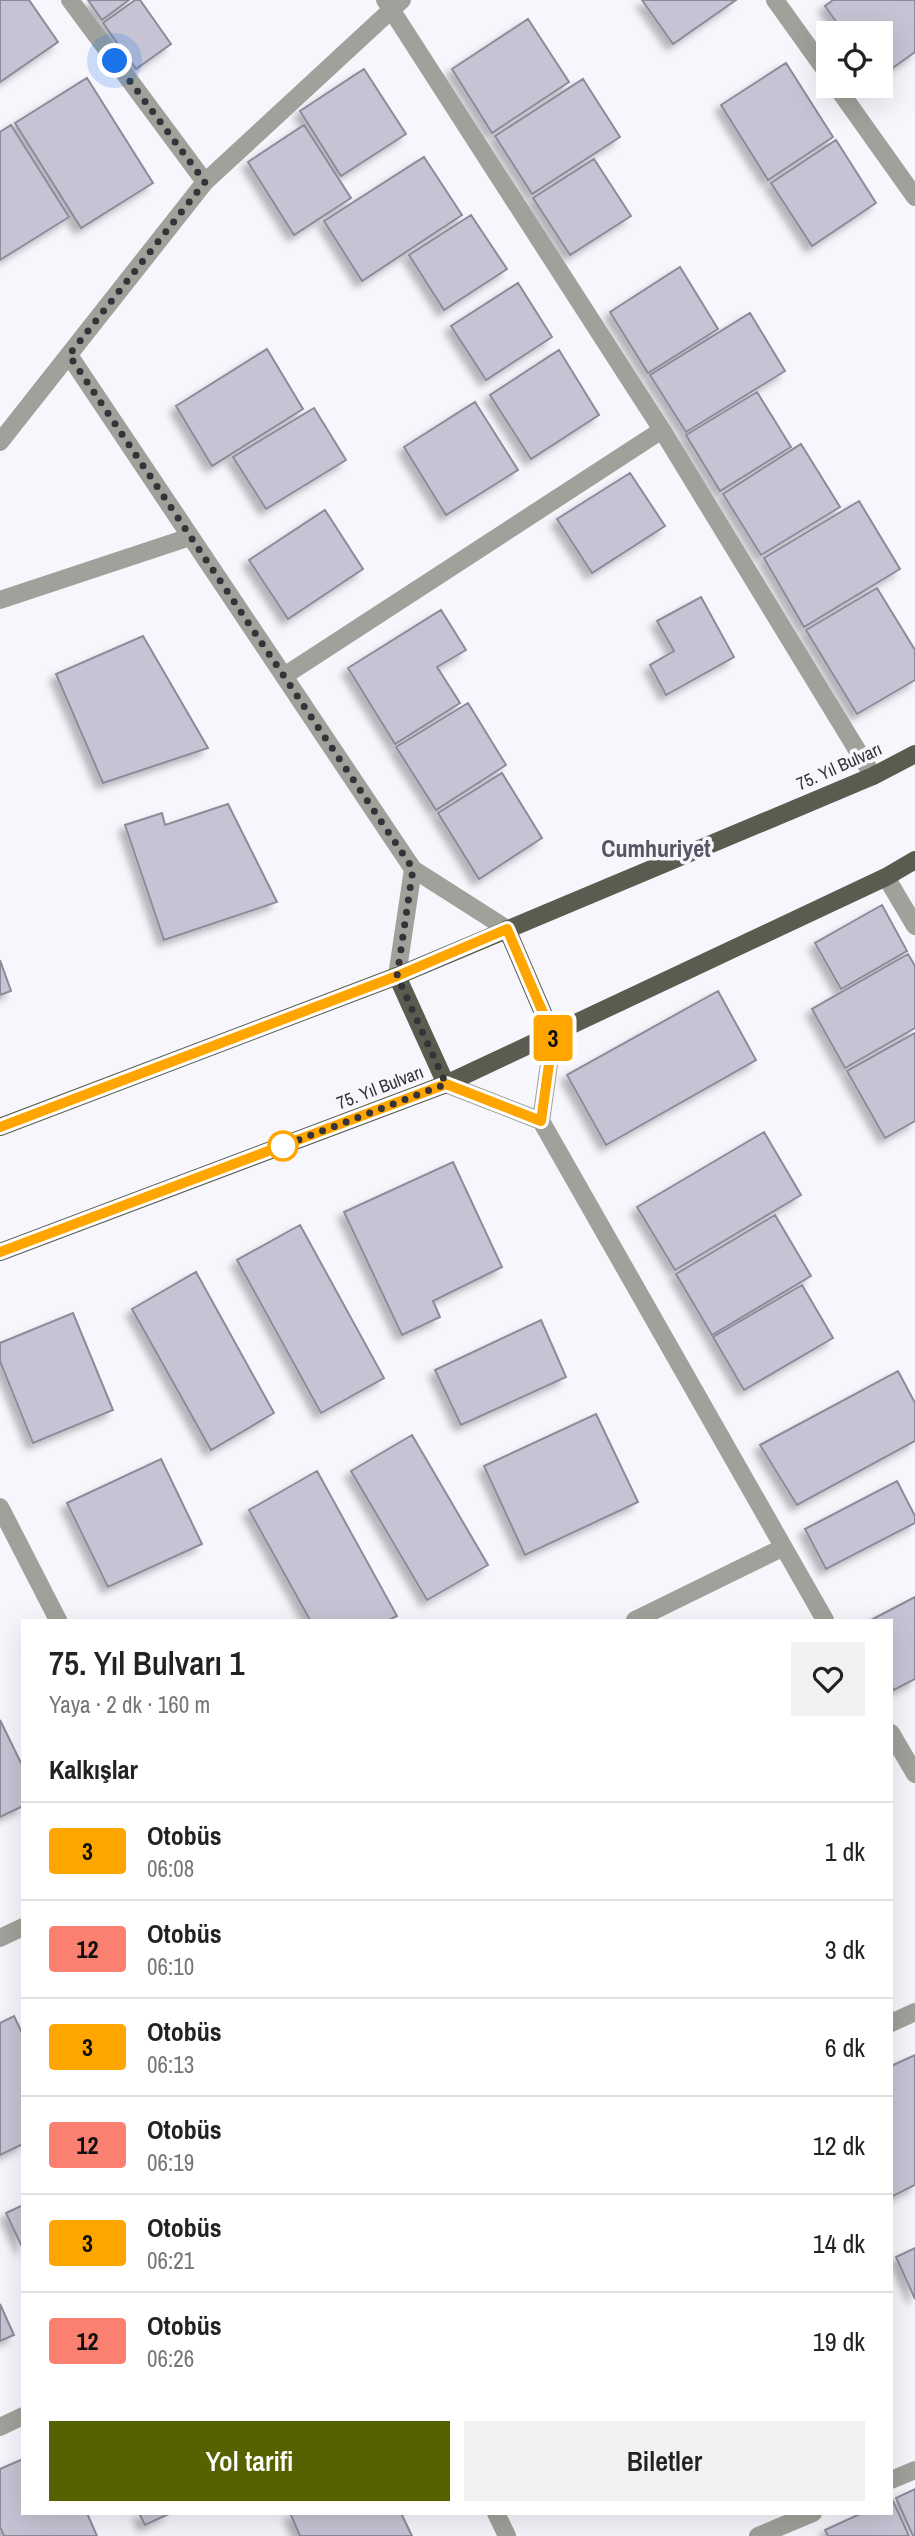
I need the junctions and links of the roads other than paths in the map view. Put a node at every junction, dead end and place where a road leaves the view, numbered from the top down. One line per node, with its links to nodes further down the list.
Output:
1 (69, 0): 6 (street)
2 (775, 0): 4 (street)
3 (393, 3): 6 (street); 9 (street)
4 (816, 57)
5 (845, 98): 7 (street)
6 (205, 182): 8 (street)
7 (915, 197)
8 (69, 355): 10 (street); 11 (street)
9 (662, 430): 13 (street); 15 (street)
10 (0, 442)
11 (190, 537): 12 (street); 13 (street)
12 (0, 600)
13 (284, 676): 17 (street)
14 (915, 754): 15 (main road, 75. Yıl Bulvarı)
15 (873, 776): 20 (main road, 75. Yıl Bulvarı)
16 (915, 860): 18 (main road, 75. Yıl Bulvarı)
17 (413, 869): 20 (street); 21 (street)
18 (886, 877): 19 (street); 22 (main road, 75. Yıl Bulvarı)
19 (915, 926)
20 (507, 929): 21 (main road, 75. Yıl Bulvarı); 22 (main road)
21 (397, 976): 23 (main road); 25 (main road, 75. Yıl Bulvarı)
22 (553, 1036): 23 (main road, 75. Yıl Bulvarı); 24 (street)
23 (446, 1084): 24 (street); 26 (main road, 75. Yıl Bulvarı)
24 (541, 1121): 28 (street)
25 (0, 1127)
26 (0, 1252)
27 (0, 1507): 29 (street)
28 (782, 1548): 30 (street); 31 (street)
29 (57, 1619)
30 (637, 1619)
31 (824, 1619)
32 (893, 1736): 33 (street)
33 (915, 1774)
34 (21, 1928): 35 (street)
35 (0, 1938)
36 (915, 2012): 37 (street)
37 (893, 2022)
38 (21, 2417): 39 (street)
39 (0, 2427)
40 (915, 2470): 41 (street)
41 (893, 2479)
42 (497, 2515): 44 (street)
43 (808, 2515): 45 (street)
44 (507, 2536)
45 (758, 2536)

